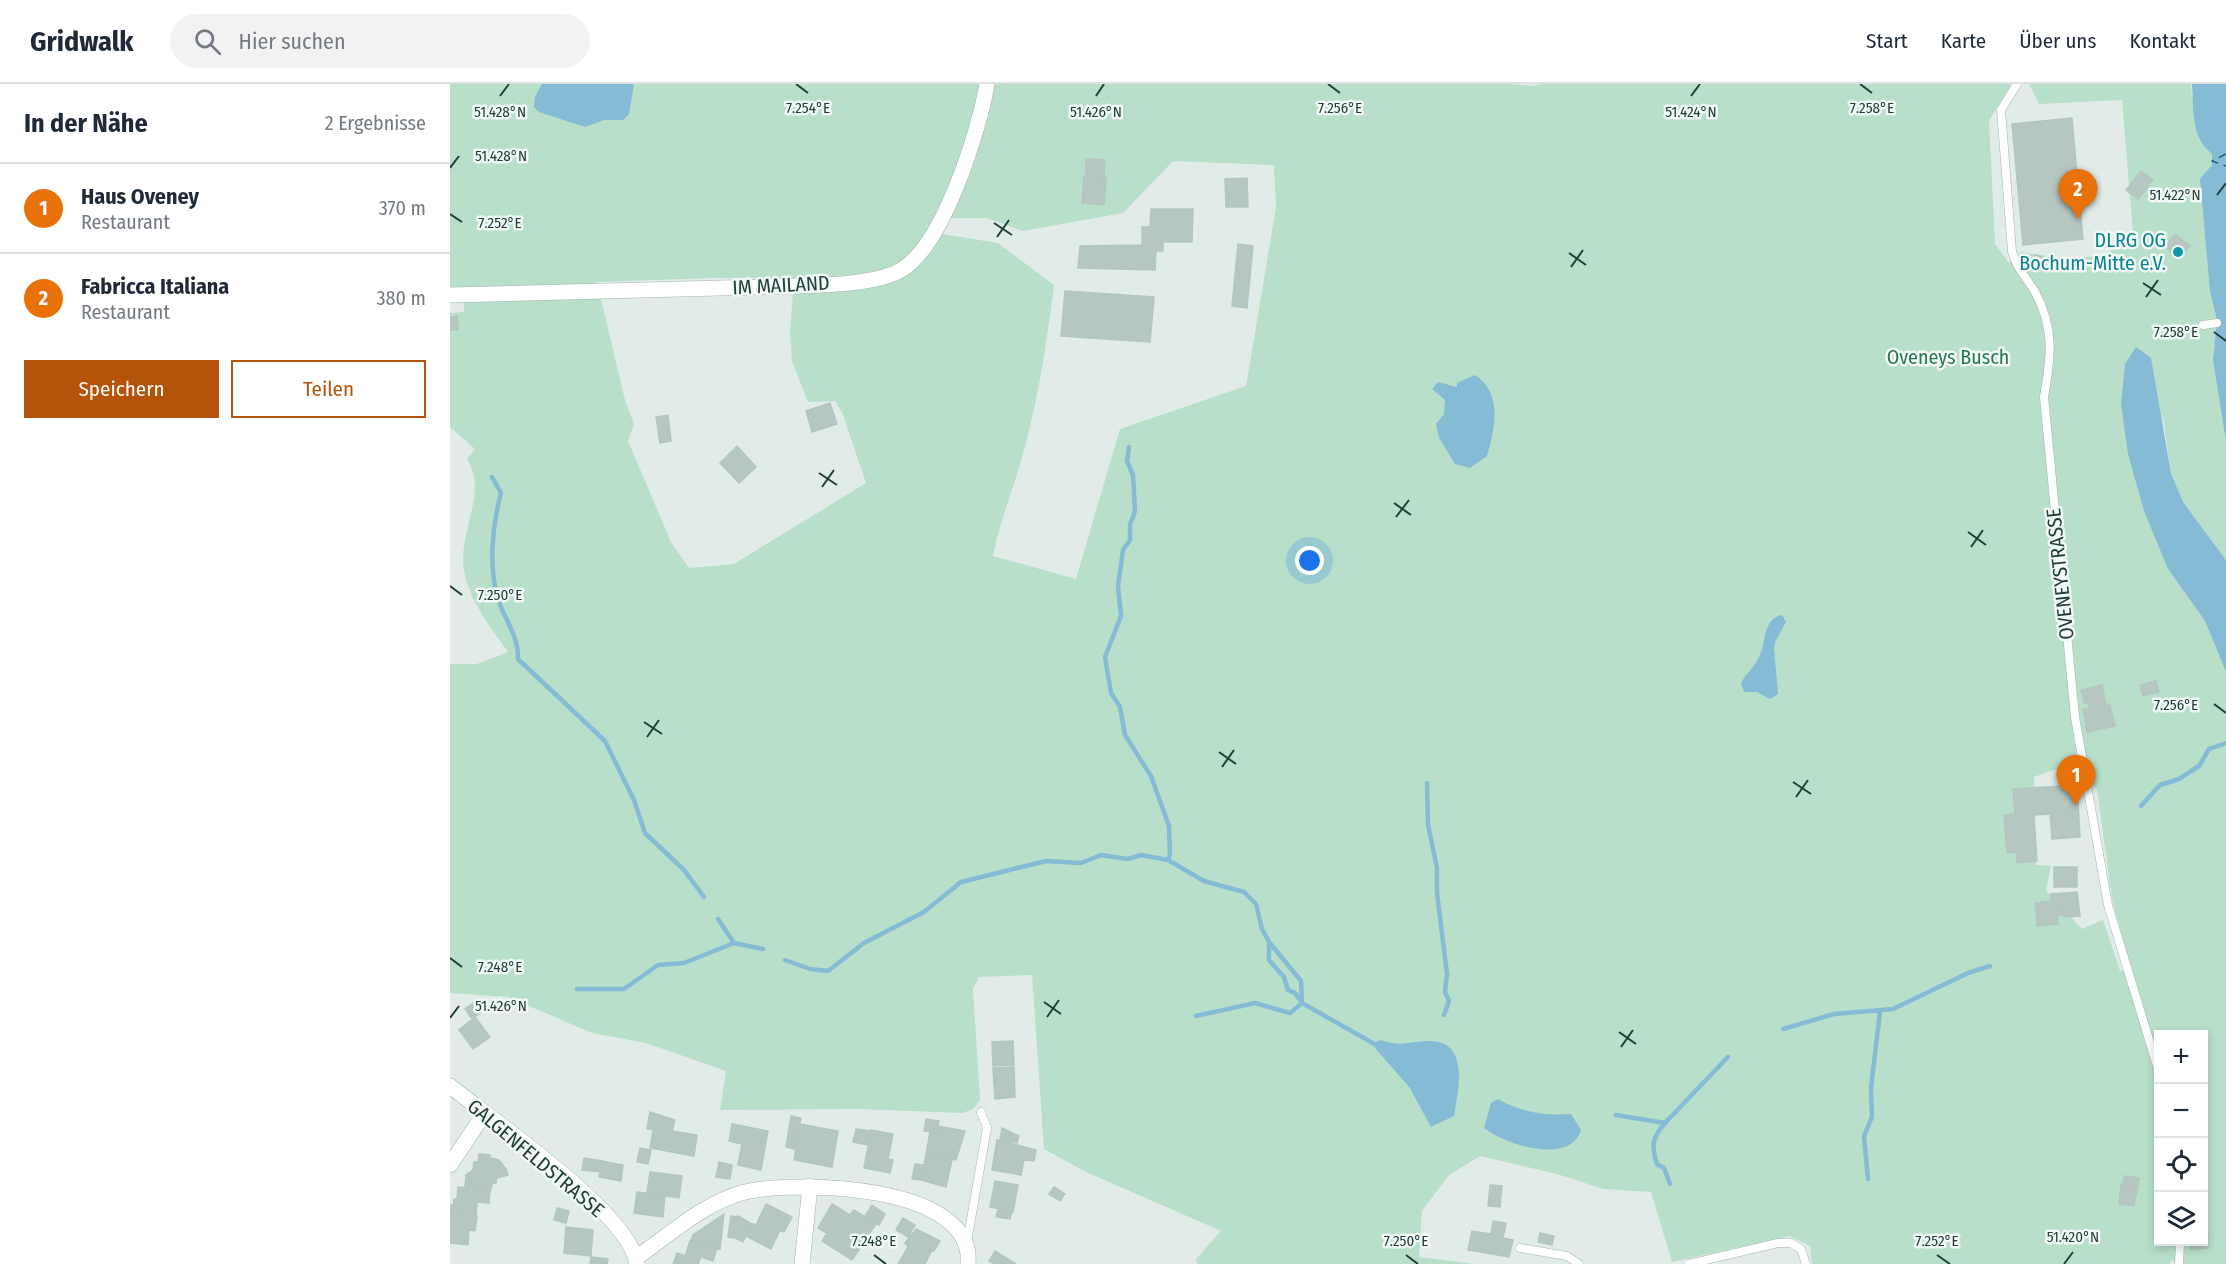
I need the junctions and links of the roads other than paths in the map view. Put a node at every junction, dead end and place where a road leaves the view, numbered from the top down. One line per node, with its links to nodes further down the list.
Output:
1 (987, 84): 3 (street, IM MAILAND)
2 (2017, 84): 6 (lane, OVENEYSTRASSE)
3 (450, 295)
4 (2217, 323): 5 (lane)
5 (2202, 325)
6 (2154, 1056)
7 (450, 1086): 9 (street, GALGENFELDSTRASSE)
8 (981, 1112): 12 (lane)
9 (484, 1114): 10 (street); 15 (street, GALGENFELDSTRASSE)
10 (450, 1165)
11 (810, 1186): 12 (street); 15 (street); 16 (street)
12 (966, 1243): 17 (street)
13 (2180, 1246): 21 (lane)
14 (1520, 1248): 18 (lane)
15 (636, 1261)
16 (801, 1264)
17 (968, 1264)
18 (1579, 1264)
19 (1689, 1264): 20 (lane)
20 (1806, 1264)
21 (2179, 1264)

